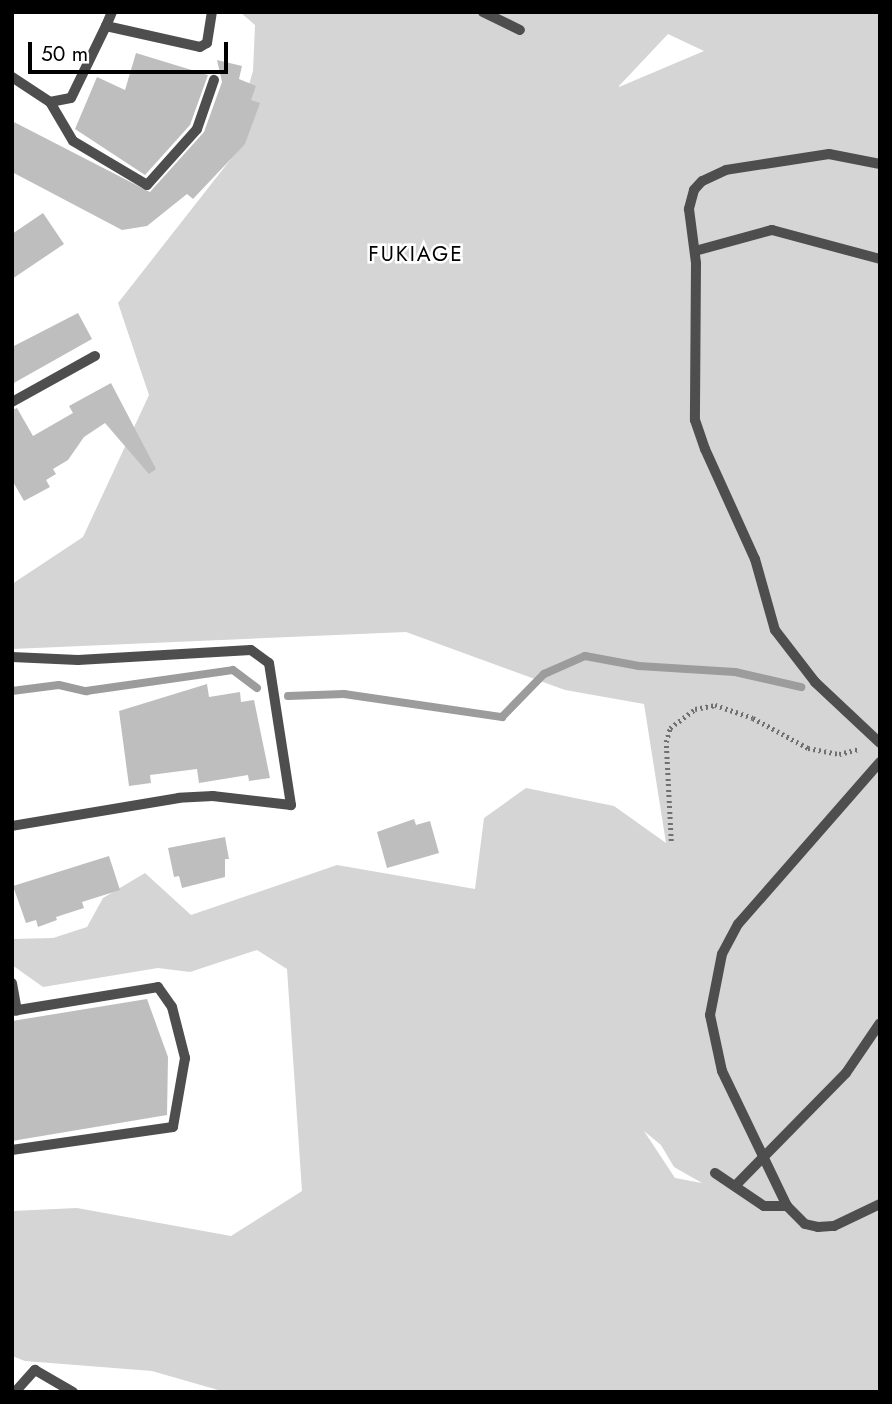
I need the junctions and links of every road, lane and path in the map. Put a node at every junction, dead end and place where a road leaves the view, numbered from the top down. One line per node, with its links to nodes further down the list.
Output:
1 (112, 12): 4 (lane)
2 (212, 12): 4 (lane)
3 (483, 12): 5 (lane)
4 (106, 26): 8 (lane)
5 (520, 30)
6 (12, 77): 8 (lane)
7 (214, 80): 8 (lane)
8 (50, 102)
9 (880, 164): 10 (lane)
10 (695, 251): 11 (lane); 15 (lane)
11 (880, 259)
12 (95, 356): 13 (lane)
13 (12, 402)
14 (12, 657): 17 (lane)
15 (875, 744): 18 (path)
16 (880, 762): 23 (lane)
17 (12, 826)
18 (671, 841)
19 (12, 983): 20 (lane)
20 (15, 1011): 22 (lane)
21 (880, 1023): 23 (lane)
22 (12, 1150)
23 (764, 1158): 25 (lane); 27 (lane)
24 (715, 1173): 25 (lane)
25 (735, 1186): 27 (lane)
26 (880, 1204): 27 (lane)
27 (787, 1206)
28 (15, 1392): 29 (lane)
29 (73, 1392)

